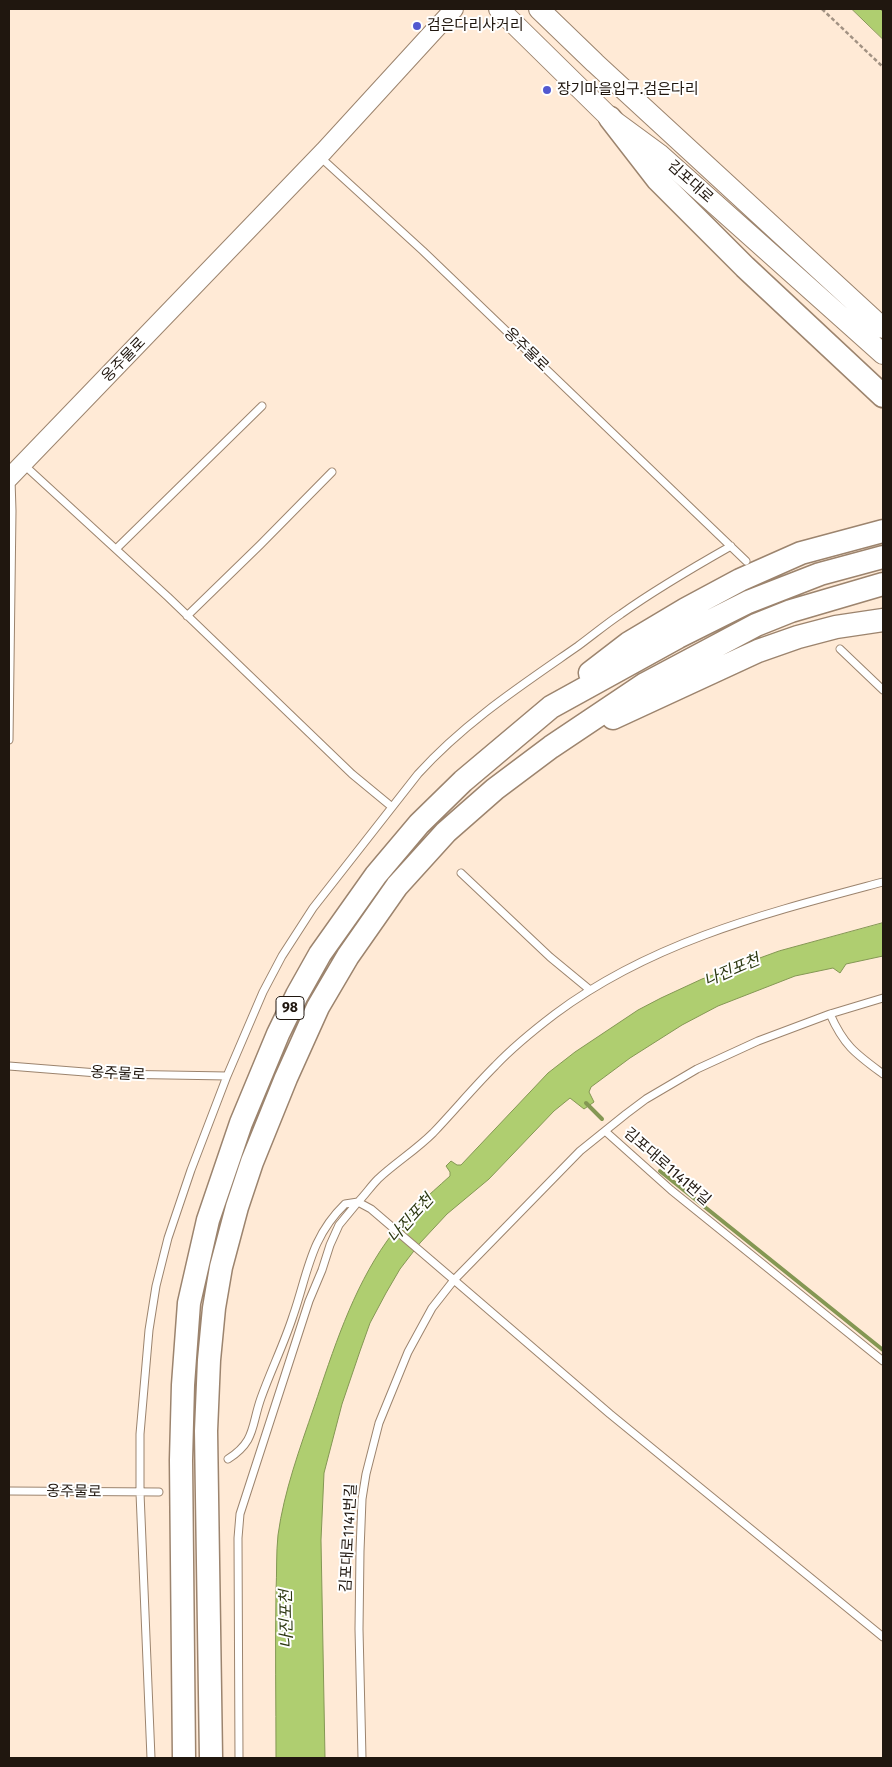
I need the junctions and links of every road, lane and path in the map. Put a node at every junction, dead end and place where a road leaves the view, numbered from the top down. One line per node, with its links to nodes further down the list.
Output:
1 (454, 9): 7 (street, 옹주물로)
2 (499, 9): 6 (main road, 김포대로)
3 (539, 9): 9 (main road, 김포대로)
4 (822, 9): 5 (path)
5 (883, 67)
6 (610, 118): 8 (highway); 10 (main road, 김포대로)
7 (319, 156): 15 (street, 옹주물로); 17 (lane, 옹주물로)
8 (658, 180): 11 (highway); 12 (highway)
9 (883, 328)
10 (883, 354)
11 (883, 381)
12 (883, 396)
13 (262, 406): 18 (lane)
14 (332, 472): 22 (lane)
15 (14, 473): 18 (lane); 27 (lane)
16 (883, 531): 26 (highway)
17 (731, 546): 20 (lane, 옹주물로); 29 (lane)
18 (116, 548): 22 (lane)
19 (883, 557): 26 (highway, 98)
20 (746, 561)
21 (883, 584): 28 (highway, 98)
22 (187, 616): 29 (lane)
23 (883, 620): 28 (highway)
24 (840, 649): 25 (lane)
25 (883, 690)
26 (551, 708): 48 (highway, 98)
27 (9, 740)
28 (551, 747): 49 (highway, 98)
29 (392, 807): 37 (lane)
30 (461, 873): 32 (lane)
31 (883, 882): 32 (lane)
32 (590, 990): 39 (lane)
33 (883, 998): 34 (lane, 김포대로1141번길)
34 (830, 1014): 36 (lane); 38 (lane, 김포대로1141번길)
35 (9, 1066): 37 (lane, 옹주물로)
36 (883, 1074)
37 (227, 1076): 45 (lane)
38 (605, 1131): 40 (lane, 김포대로1141번길); 41 (lane, 김포대로1141번길)
39 (358, 1202): 40 (lane); 42 (lane); 50 (lane)
40 (454, 1280): 46 (lane); 51 (lane, 김포대로1141번길)
41 (883, 1361)
42 (228, 1459)
43 (9, 1491): 45 (lane, 옹주물로)
44 (159, 1492): 45 (lane, 옹주물로)
45 (140, 1493): 47 (lane)
46 (883, 1637)
47 (151, 1758)
48 (184, 1758)
49 (211, 1758)
50 (239, 1758)
51 (362, 1758)

